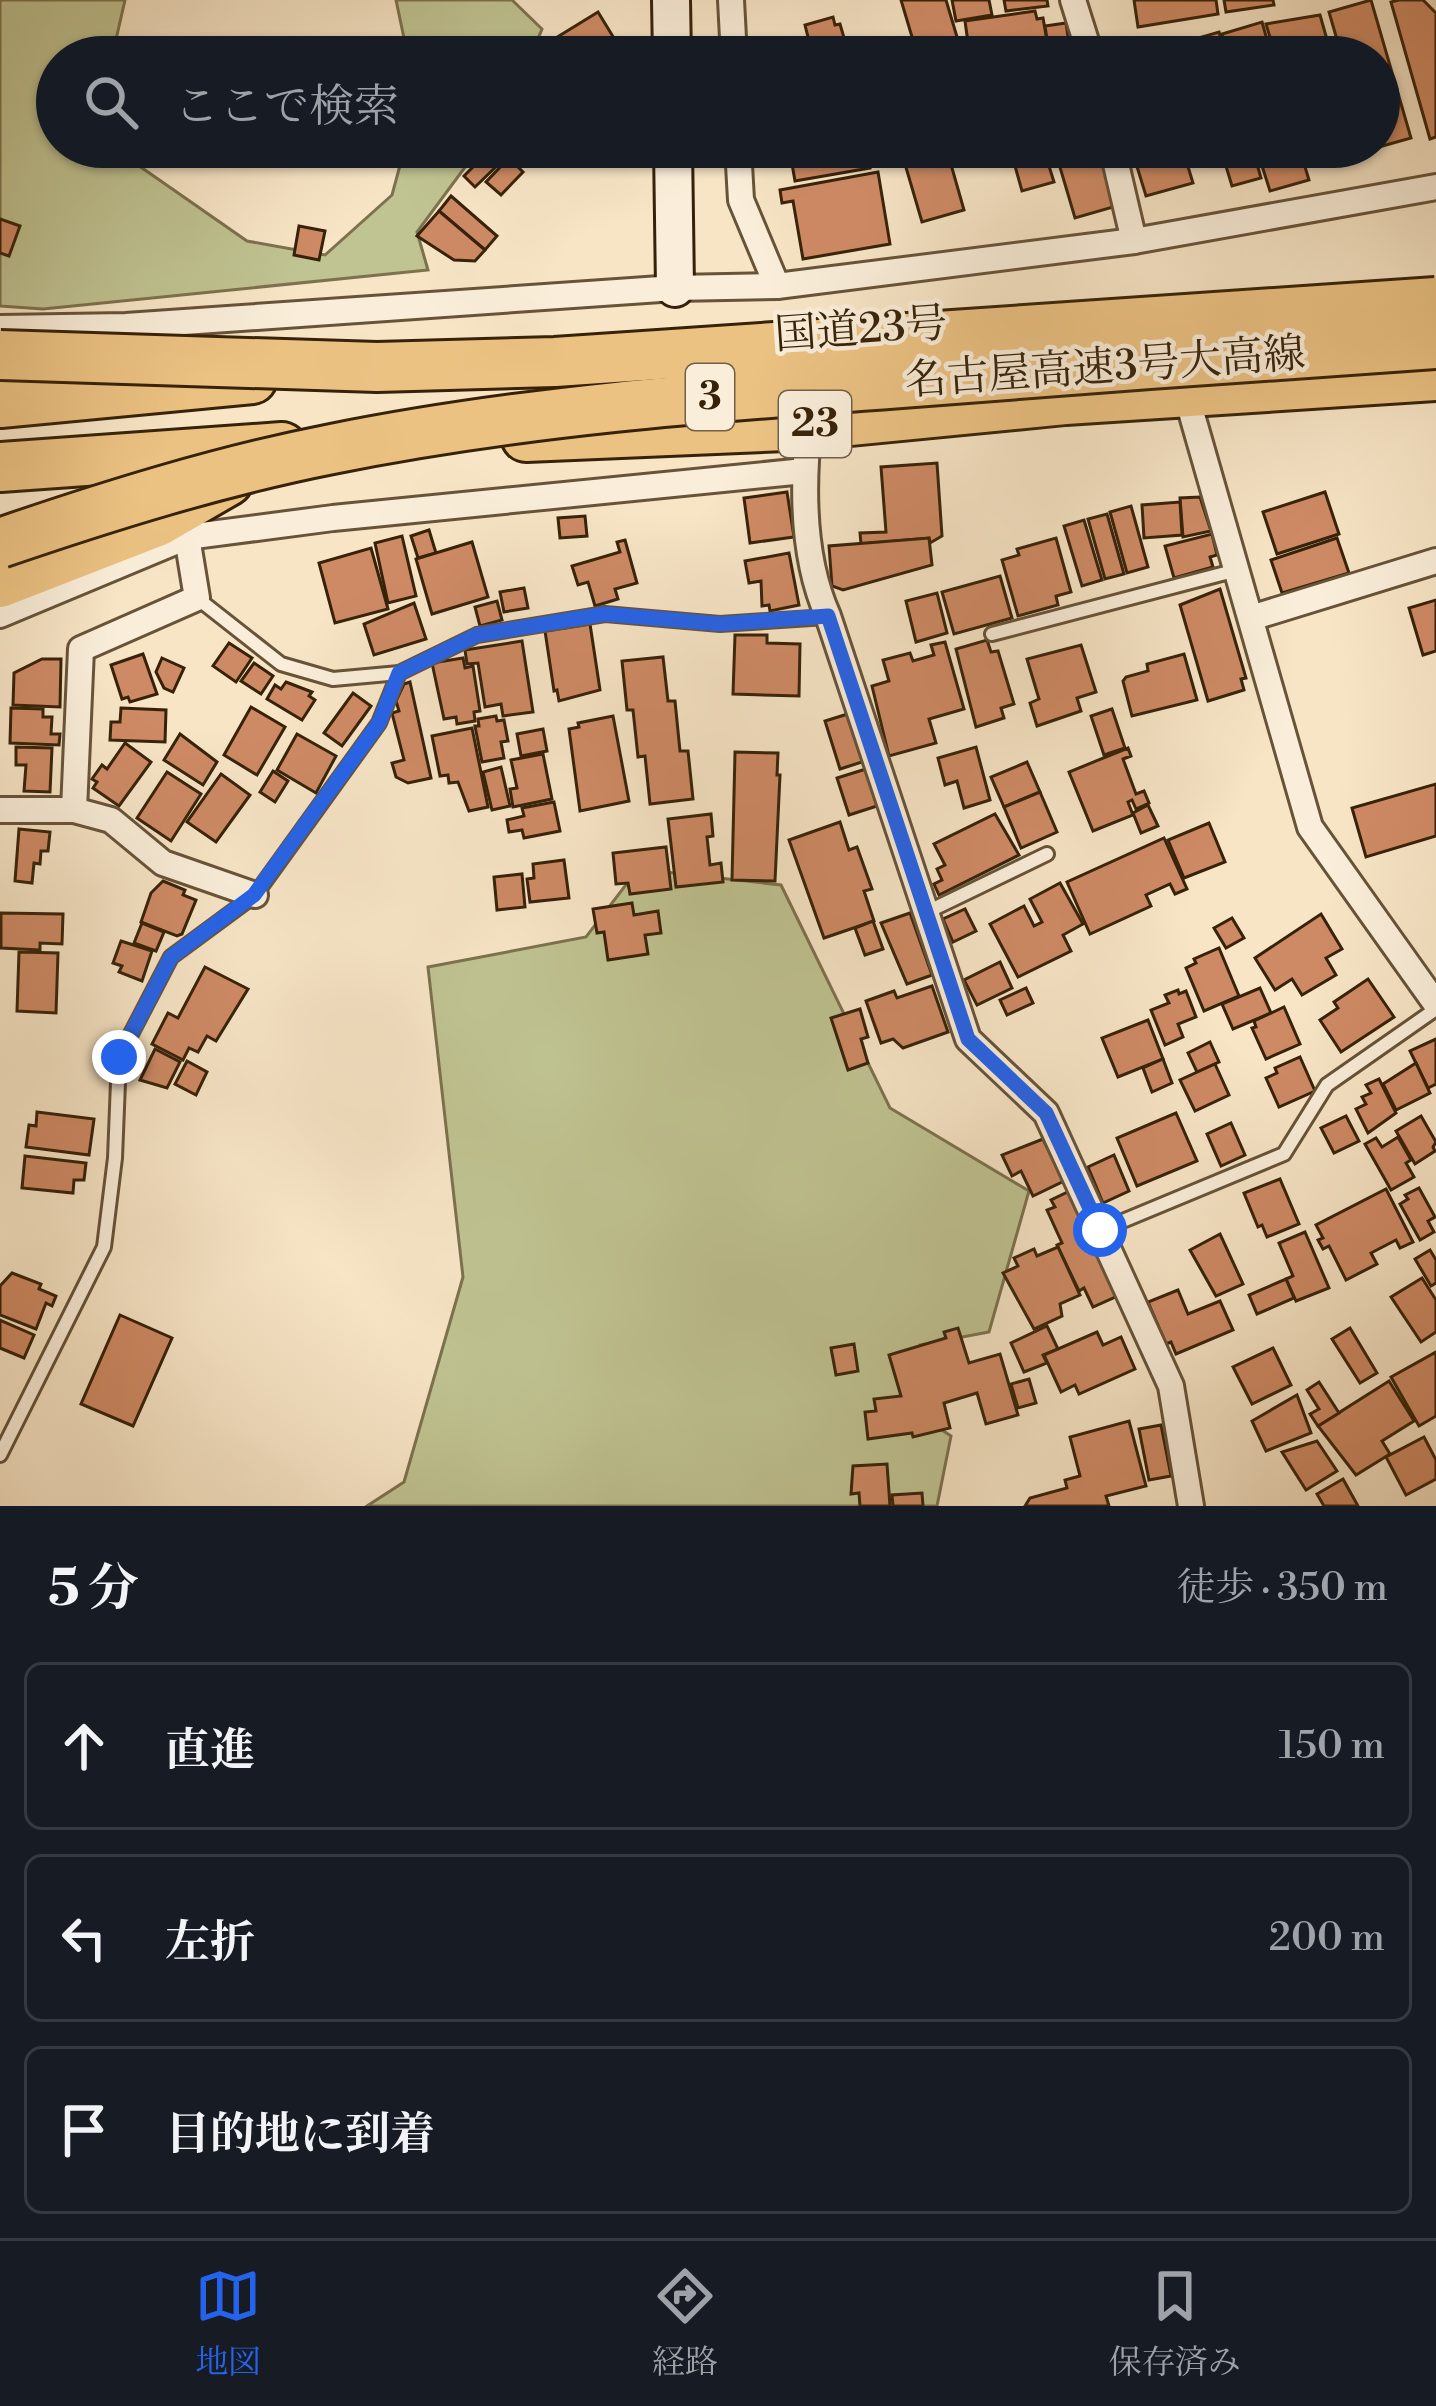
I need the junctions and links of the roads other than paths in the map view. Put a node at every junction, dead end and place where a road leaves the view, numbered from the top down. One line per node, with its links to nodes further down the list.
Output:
1 (671, 0): 4 (street)
2 (731, 0): 5 (street)
3 (1072, 0): 6 (street)
4 (672, 36)
5 (733, 36)
6 (1084, 36)
7 (673, 168): 13 (street)
8 (739, 168): 12 (street)
9 (1117, 168): 11 (street)
10 (1436, 187): 11 (street)
11 (1134, 241): 12 (street)
12 (777, 286): 13 (street)
13 (675, 288): 16 (street)
14 (1436, 288): 21 (highway, 国道23号 / 23)
15 (1436, 302): 18 (highway, 名古屋高速3号大高線 / 3, bridge)
16 (0, 328)
17 (1436, 344): 25 (highway, 名古屋高速3号大高線 / 3, bridge)
18 (0, 355)
19 (1436, 380): 20 (highway, 国道23号 / 23)
20 (1186, 394): 22 (highway, 国道23号 / 23); 30 (street)
21 (0, 403)
22 (807, 448): 23 (highway, 国道23号 / 23); 27 (street); 34 (street)
23 (192, 452): 24 (highway, 国道23号 / 23); 26 (highway)
24 (0, 467)
25 (248, 469): 28 (highway, 名古屋高速3号大高線 / 3, bridge); 31 (highway, bridge)
26 (0, 484)
27 (187, 537): 32 (street); 33 (street)
28 (0, 543)
29 (1436, 561): 35 (street)
30 (1238, 570): 35 (street); 36 (lane)
31 (0, 583)
32 (197, 598): 37 (lane); 39 (street)
33 (0, 615)
34 (828, 616): 37 (lane); 42 (street)
35 (1251, 617): 43 (street)
36 (992, 634)
37 (399, 673): 41 (lane)
38 (0, 810): 39 (street)
39 (74, 810): 41 (street)
40 (1047, 854): 42 (lane)
41 (254, 895): 45 (lane)
42 (927, 912): 44 (street)
43 (1436, 1007): 44 (lane)
44 (1100, 1230): 46 (street)
45 (0, 1455)
46 (1191, 1506)

